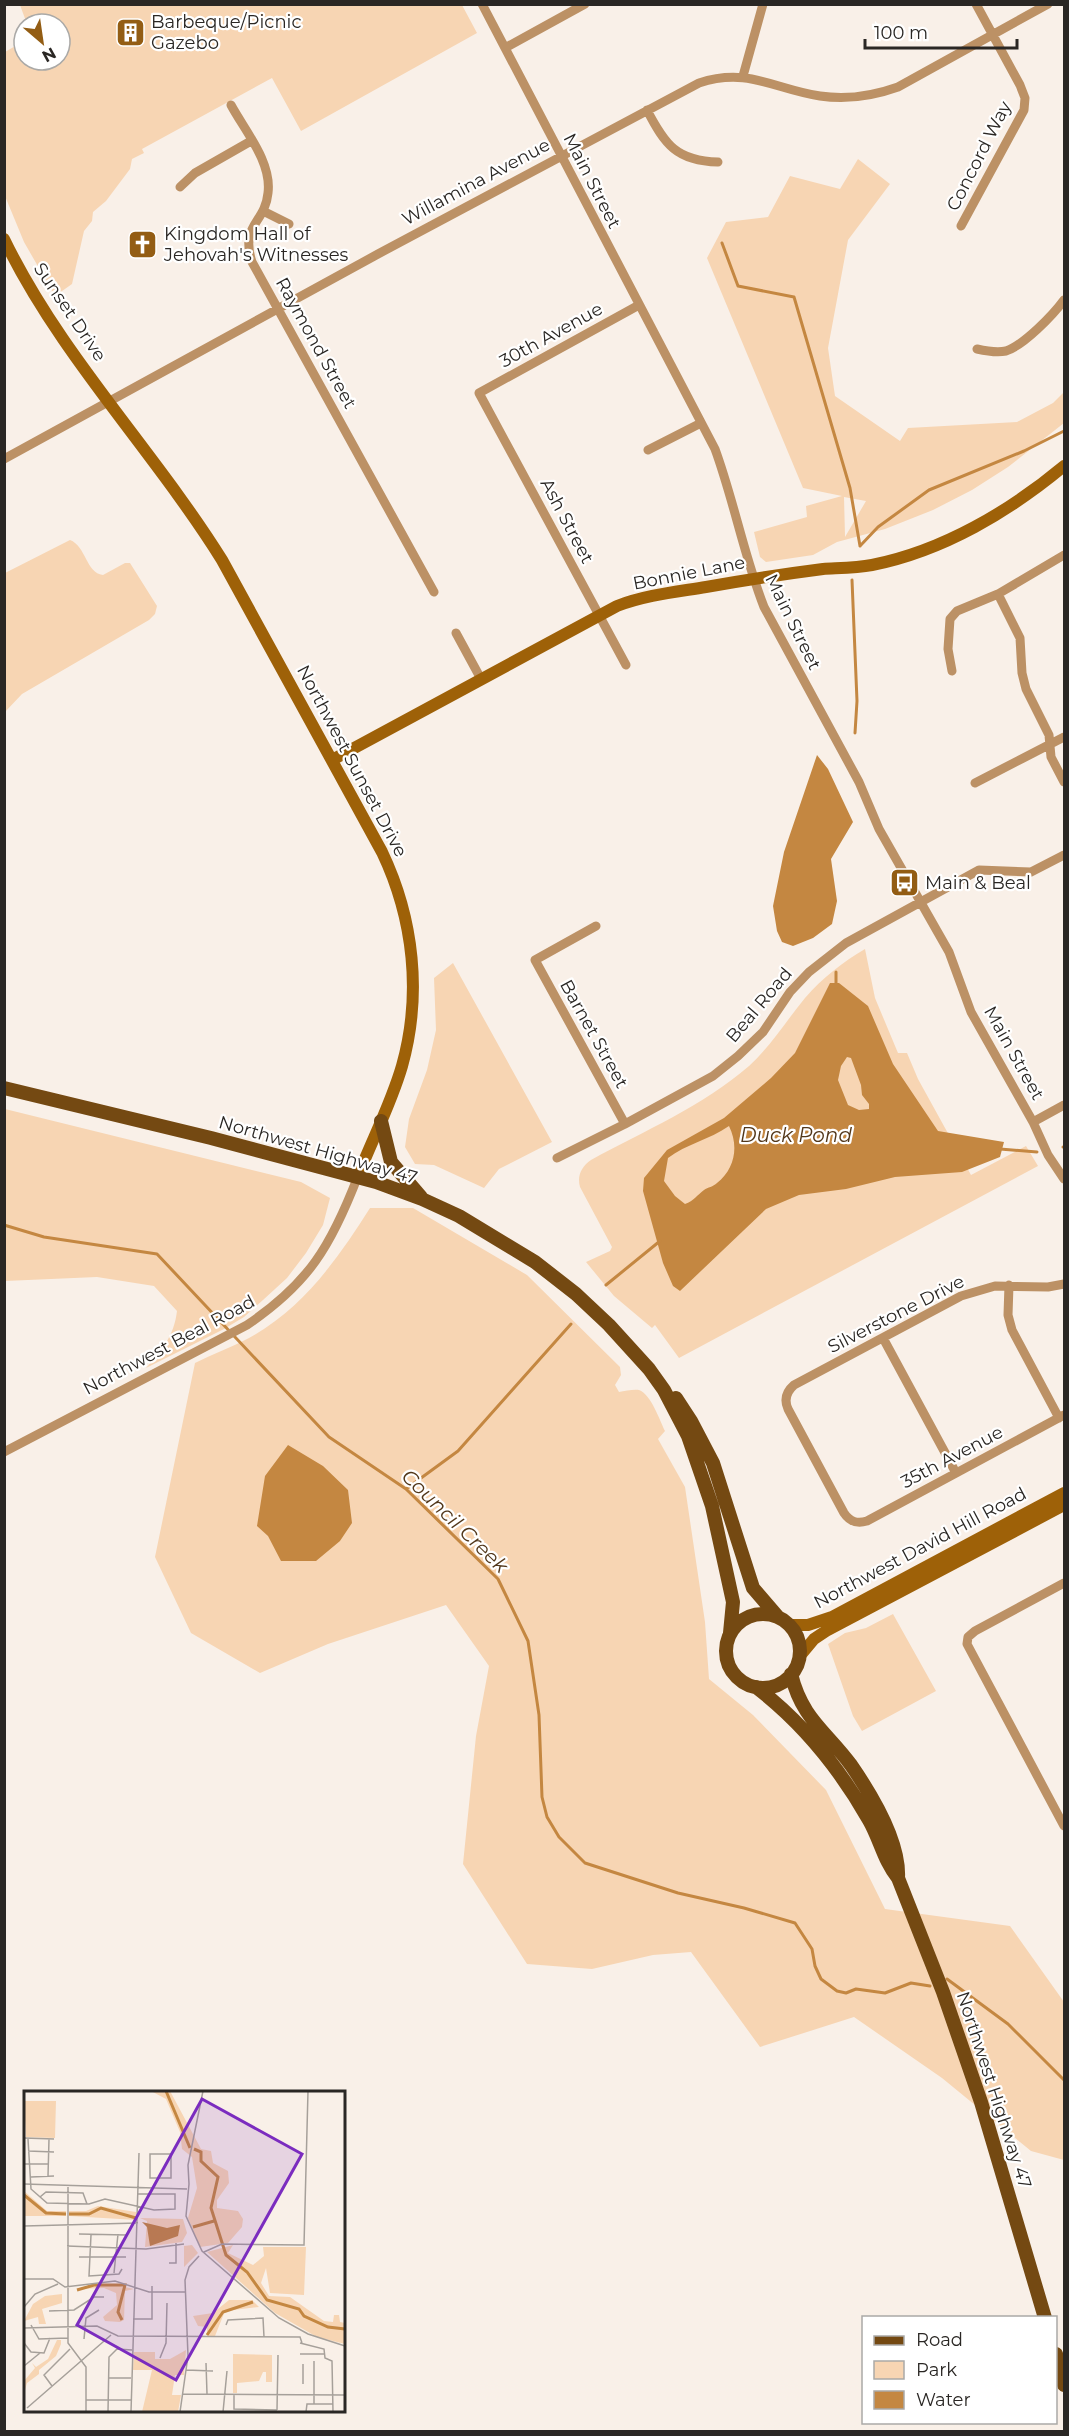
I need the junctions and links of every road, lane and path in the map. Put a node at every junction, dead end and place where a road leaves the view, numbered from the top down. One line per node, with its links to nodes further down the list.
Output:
1 (482, 4): 7 (street, Main Street)
2 (585, 4): 7 (street)
3 (763, 4): 8 (street)
4 (976, 4): 6 (street, Concord Way)
5 (1048, 4): 6 (street, Willamina Avenue)
6 (992, 35): 8 (street, Willamina Avenue); 17 (street, Concord Way)
7 (505, 48): 12 (street, Main Street)
8 (743, 76): 10 (street, Willamina Avenue)
9 (231, 105): 11 (street, Raymond Street)
10 (647, 110): 12 (street, Willamina Avenue); 13 (street)
11 (251, 141): 14 (street); 15 (street, Raymond Street)
12 (560, 156): 20 (street, Main Street); 21 (street, Willamina Avenue)
13 (718, 162)
14 (180, 187)
15 (263, 211): 16 (street); 21 (street, Raymond Street)
16 (290, 224)
17 (961, 226)
18 (4, 239): 24 (street, Sunset Drive)
19 (1065, 300): 22 (street)
20 (639, 305): 23 (street, 30th Avenue); 25 (street, Main Street)
21 (278, 309): 24 (street, Willamina Avenue); 31 (street, Raymond Street)
22 (977, 349)
23 (479, 393): 33 (street, Ash Street)
24 (110, 402): 27 (street, Willamina Avenue); 40 (street, Northwest Sunset Drive)
25 (701, 423): 26 (street); 30 (street, Main Street)
26 (648, 450)
27 (4, 459)
28 (1065, 466): 30 (street, Bonnie Lane)
29 (1065, 555): 32 (street)
30 (753, 579): 33 (street, Bonnie Lane); 44 (street, Main Street)
31 (434, 592)
32 (998, 594): 36 (street); 39 (street)
33 (598, 616): 35 (street, Ash Street); 37 (street, Bonnie Lane)
34 (456, 633): 37 (street)
35 (626, 664)
36 (952, 671)
37 (482, 680): 40 (street, Bonnie Lane)
38 (1065, 737): 39 (street)
39 (1050, 745): 41 (street); 42 (street)
40 (332, 760): 48 (street, Northwest Sunset Drive)
41 (1065, 782)
42 (975, 783)
43 (1065, 855): 44 (street, Beal Road)
44 (920, 902): 49 (street, Main Street); 50 (street, Beal Road)
45 (596, 926): 50 (street, Barnet Street)
46 (4, 1088): 52 (main road, Northwest Highway 47)
47 (1065, 1105): 49 (street)
48 (381, 1121): 52 (street, Northwest Sunset Drive); 54 (main road)
49 (1033, 1122): 53 (street, Main Street)
50 (625, 1124): 51 (street, Beal Road)
51 (557, 1158)
52 (358, 1176): 54 (main road, Northwest Highway 47); 60 (street, Northwest Beal Road)
53 (1065, 1179)
54 (422, 1199): 58 (main road, Northwest Highway 47)
55 (1065, 1284): 56 (street, Silverstone Drive)
56 (1009, 1285): 57 (street, Silverstone Drive); 59 (street)
57 (883, 1338): 61 (street); 64 (street, Silverstone Drive)
58 (664, 1390): 66 (main road, Northwest Highway 47); 67 (main road, Northwest Highway 47)
59 (1062, 1417): 61 (street, 35th Avenue)
60 (4, 1452)
61 (956, 1473): 64 (street, 35th Avenue)
62 (1065, 1493): 66 (street, Northwest David Hill Road)
63 (1065, 1505): 68 (street, Northwest David Hill Road)
64 (855, 1522)
65 (1065, 1583): 71 (street)
66 (784, 1621): 67 (main road); 68 (main road)
67 (730, 1633): 70 (main road)
68 (799, 1657): 69 (main road)
69 (791, 1674): 70 (main road); 72 (main road, Northwest Highway 47)
70 (756, 1687): 72 (main road, Northwest Highway 47)
71 (1065, 1826)
72 (898, 1878): 73 (main road, Northwest Highway 47)
73 (1044, 2316)
74 (1057, 2357): 75 (main road)
75 (1065, 2385)

